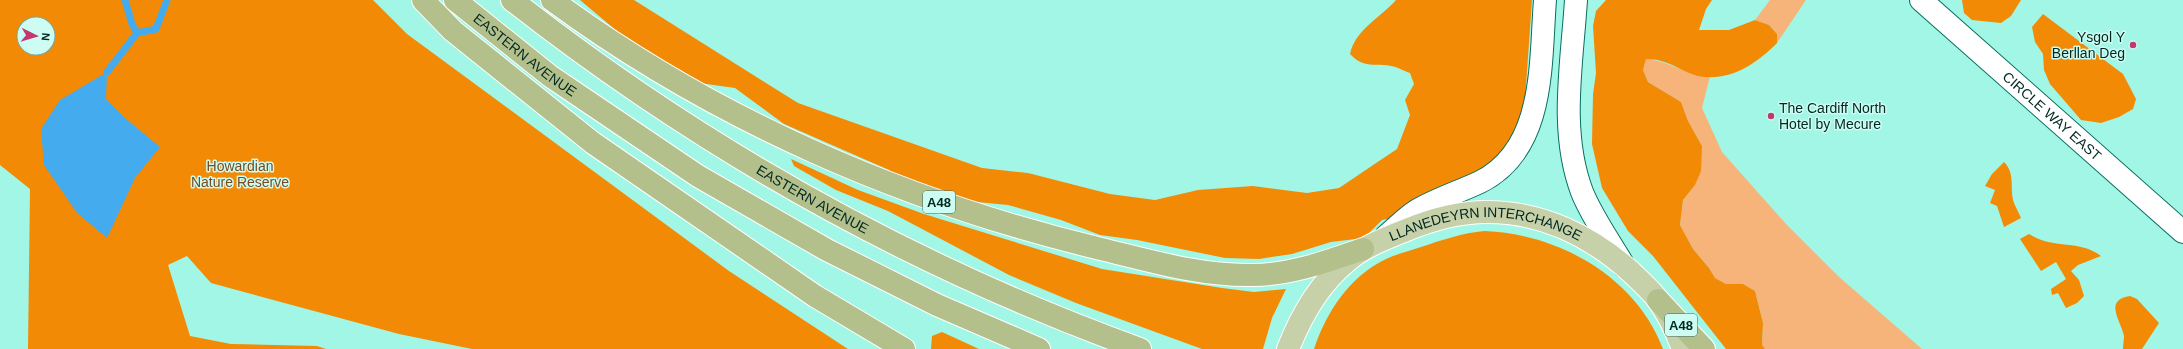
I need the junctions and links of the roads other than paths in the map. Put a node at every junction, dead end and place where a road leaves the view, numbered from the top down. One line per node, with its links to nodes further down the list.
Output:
1 (423, 0): 12 (highway)
2 (455, 0): 13 (highway, EASTERN AVENUE)
3 (512, 0): 14 (highway, EASTERN AVENUE)
4 (552, 0): 9 (highway, A48)
5 (1545, 0): 9 (street)
6 (1576, 0): 10 (street)
7 (1921, 0): 8 (street, CIRCLE WAY EAST)
8 (2183, 232)
9 (1373, 244): 10 (main road, LLANEDEYRN INTERCHANGE); 15 (main road, LLANEDEYRN INTERCHANGE)
10 (1624, 266): 11 (main road, LLANEDEYRN INTERCHANGE)
11 (1658, 300): 16 (main road, LLANEDEYRN INTERCHANGE); 17 (highway, A48)
12 (904, 349)
13 (1039, 349)
14 (1140, 349)
15 (1288, 349)
16 (1683, 349)
17 (1704, 349)

